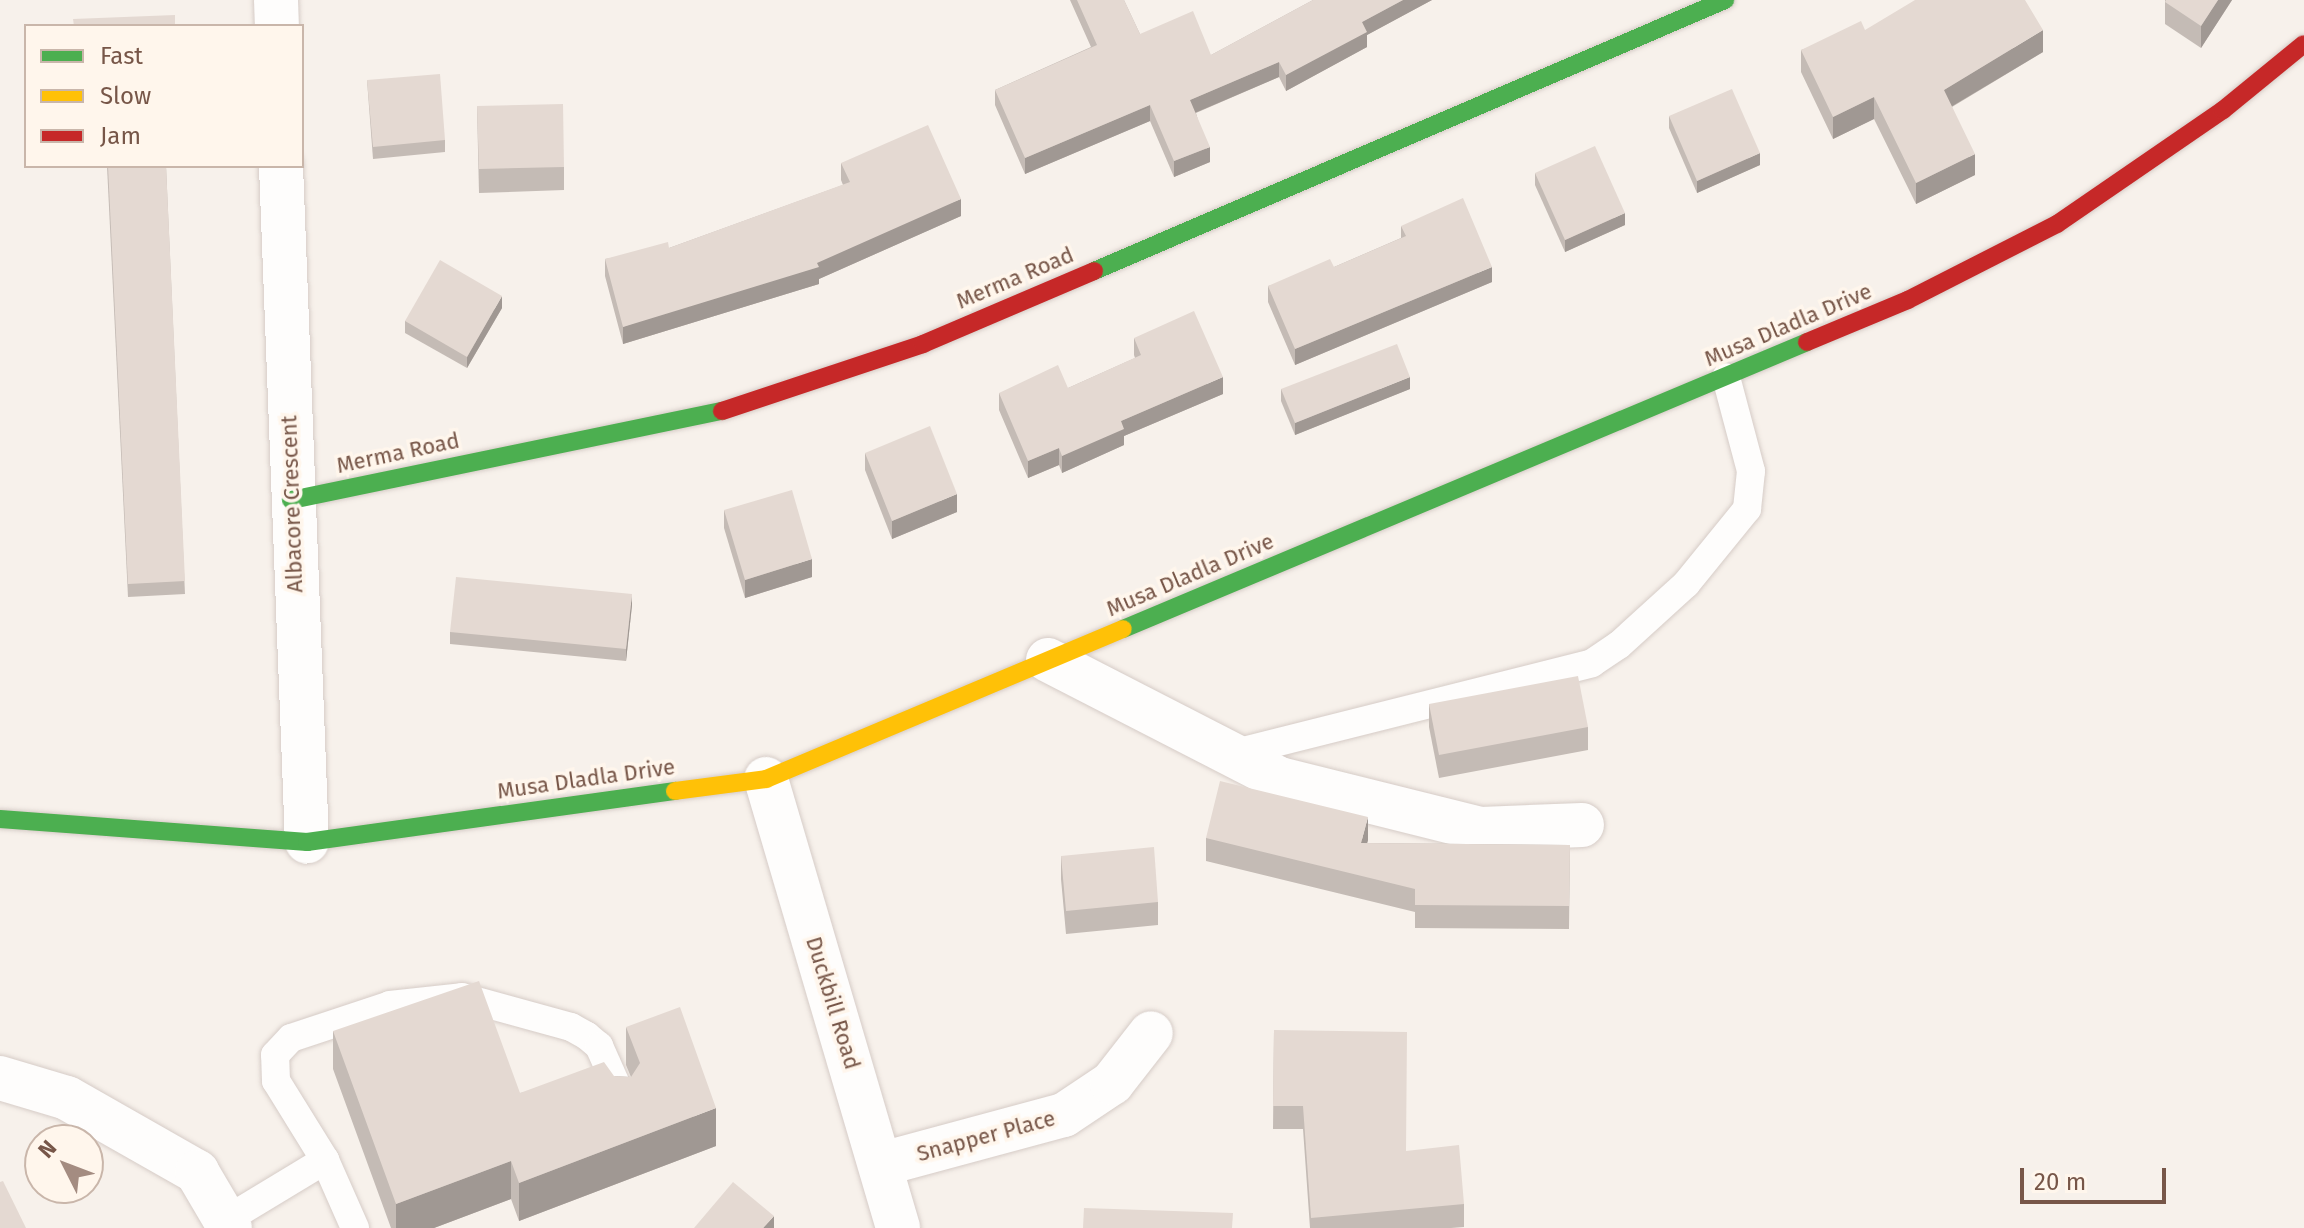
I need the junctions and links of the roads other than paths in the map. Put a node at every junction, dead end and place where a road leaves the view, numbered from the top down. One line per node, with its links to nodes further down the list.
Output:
1 (276, 0): 3 (street)
2 (1725, 0): 7 (street, Merma Road)
3 (277, 24)
4 (2304, 44): 6 (street, Musa Dladla Drive)
5 (281, 168): 7 (street, Albacore Crescent)
6 (1726, 377): 8 (street, Musa Dladla Drive); 9 (lane)
7 (291, 500): 13 (street, Albacore Crescent)
8 (1048, 660): 9 (street); 10 (street, Musa Dladla Drive)
9 (1231, 754): 12 (street)
10 (766, 779): 13 (street, Musa Dladla Drive); 18 (street, Duckbill Road)
11 (0, 819): 13 (street, Musa Dladla Drive)
12 (1582, 825)
13 (307, 842)
14 (1151, 1033): 18 (street, Snapper Place)
15 (0, 1078): 19 (street)
16 (623, 1100): 17 (lane)
17 (325, 1160): 19 (lane); 20 (lane)
18 (882, 1164): 21 (street, Duckbill Road)
19 (228, 1224)
20 (355, 1228)
21 (898, 1228)

